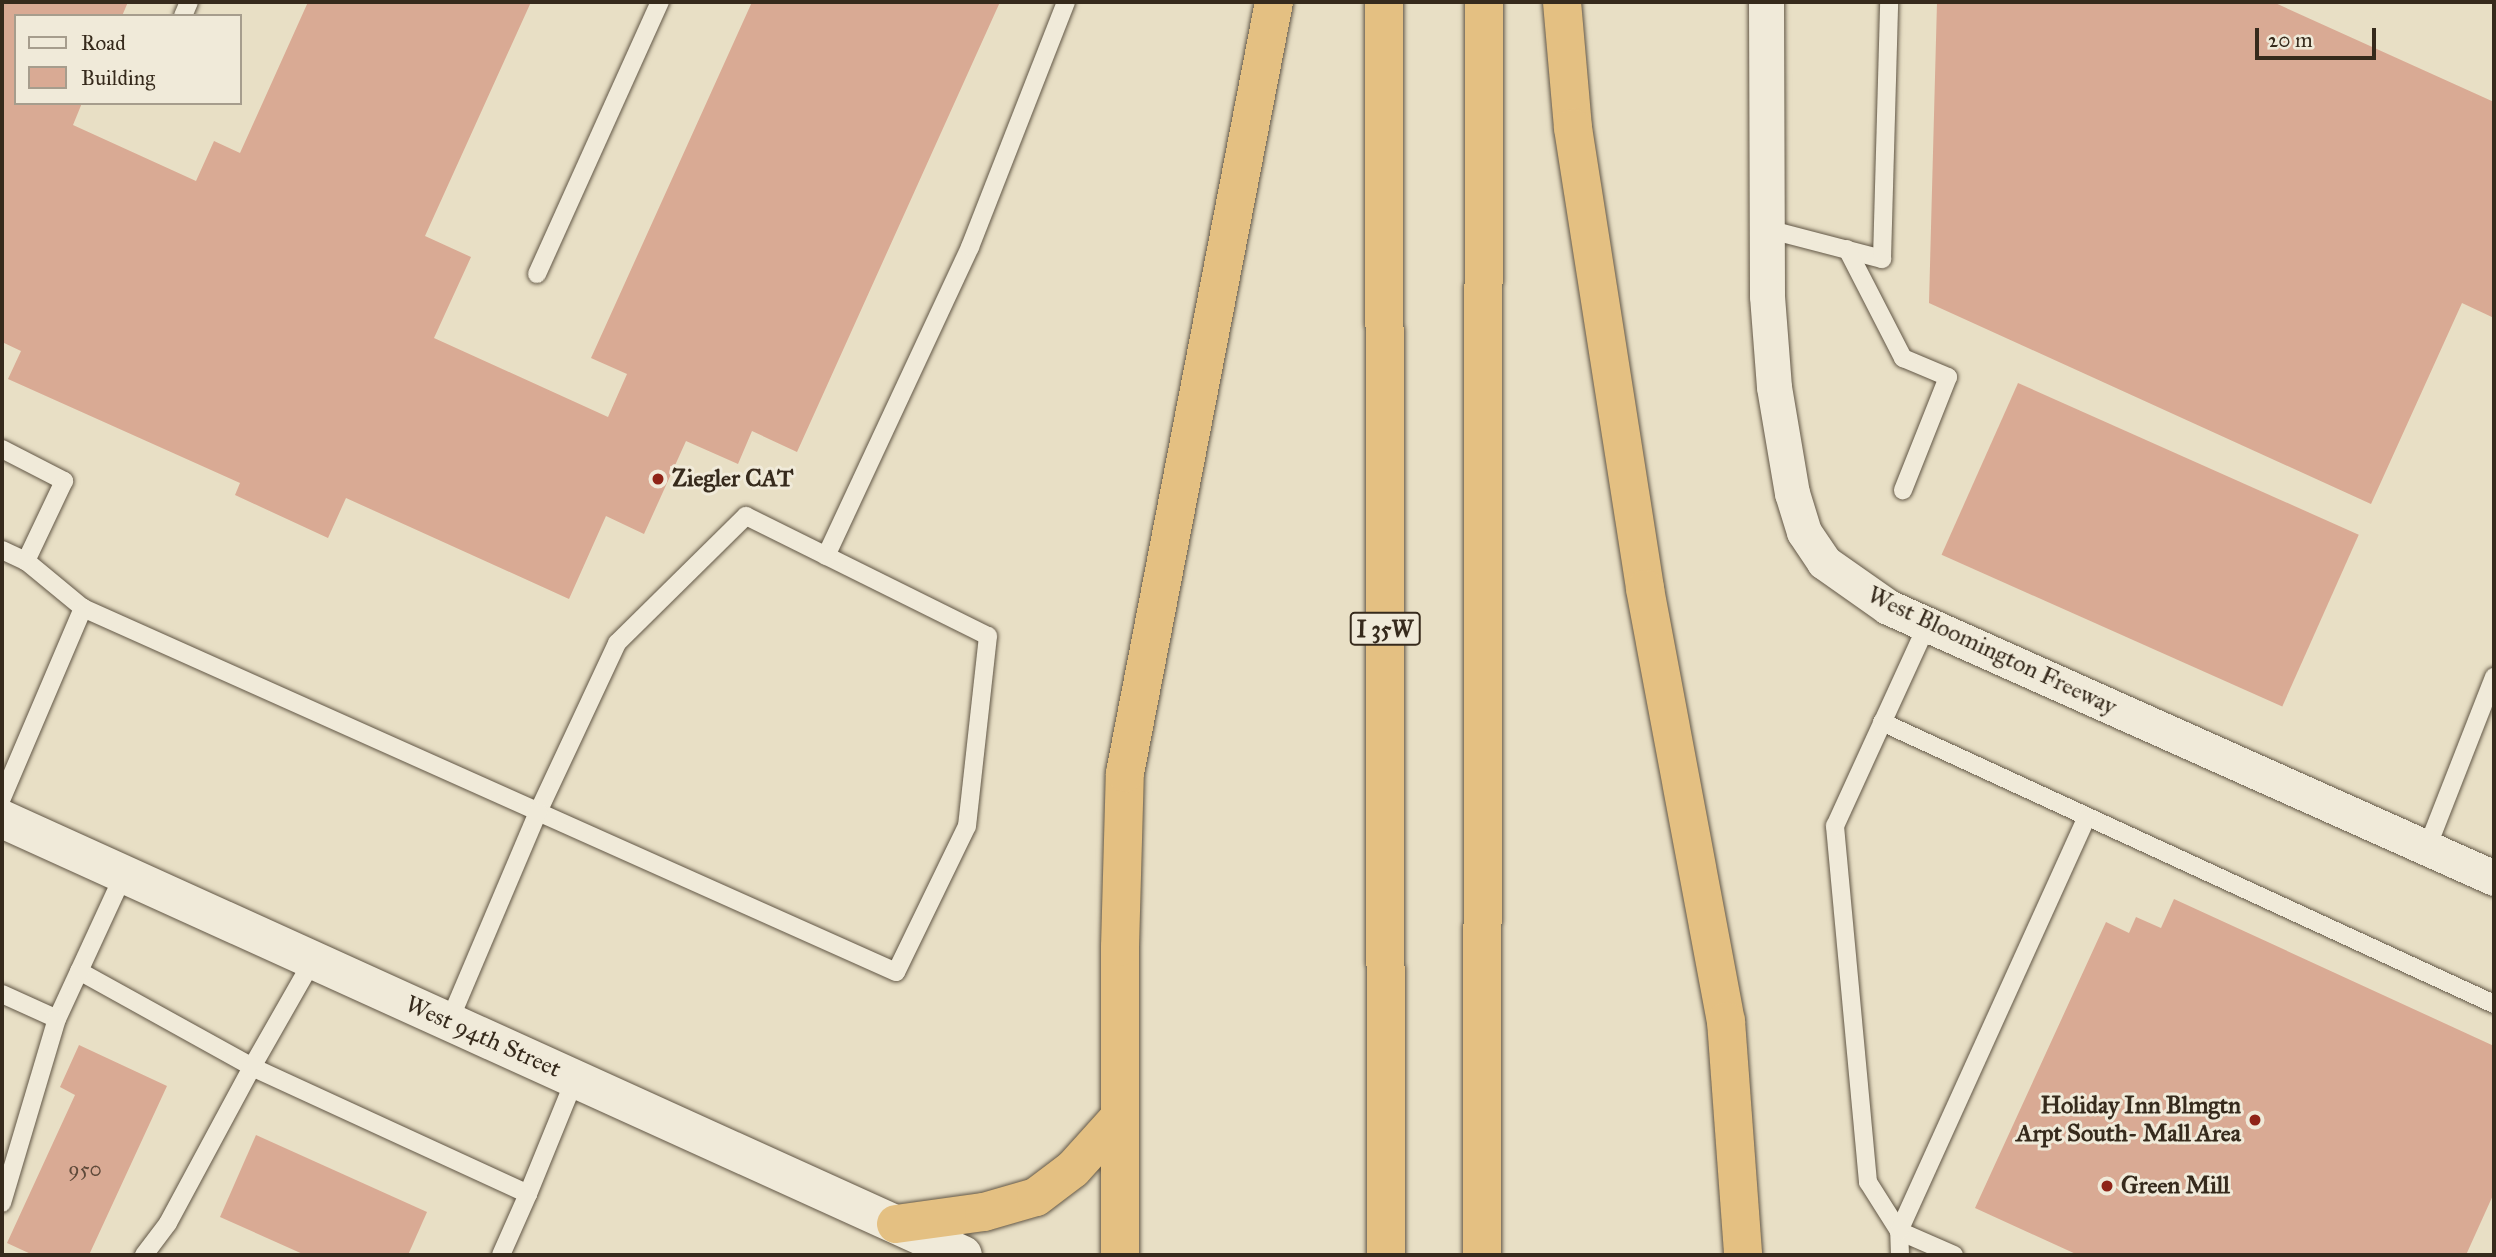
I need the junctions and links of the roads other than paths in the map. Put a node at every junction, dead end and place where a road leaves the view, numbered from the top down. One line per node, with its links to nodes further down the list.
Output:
1 (660, 2): 11 (lane)
2 (1066, 2): 15 (lane)
3 (1274, 2): 36 (highway)
4 (1384, 2): 45 (highway, I 35W)
5 (1484, 2): 46 (highway)
6 (1562, 2): 47 (highway)
7 (1766, 2): 9 (street, West Bloomington Freeway)
8 (1889, 2): 10 (lane)
9 (1767, 229): 10 (lane); 18 (street, West Bloomington Freeway)
10 (1847, 249): 13 (lane)
11 (537, 274)
12 (2, 449): 16 (lane)
13 (1903, 490)
14 (2, 550): 16 (lane)
15 (826, 556): 22 (lane); 22 (lane)
16 (26, 561): 17 (lane)
17 (83, 608): 21 (lane); 22 (lane)
18 (1927, 625): 20 (lane); 25 (street, West Bloomington Freeway)
19 (2494, 677): 25 (lane)
20 (1882, 722): 23 (lane); 40 (lane)
21 (2, 798)
22 (538, 812): 33 (lane)
23 (2087, 817): 31 (lane); 40 (lane)
24 (2, 819): 26 (street, West 94th Street)
25 (2427, 848): 27 (street, West Bloomington Freeway)
26 (124, 874): 28 (street, West 94th Street); 29 (lane)
27 (2494, 878)
28 (313, 960): 33 (street, West 94th Street); 34 (lane)
29 (79, 971): 32 (lane); 34 (lane)
30 (2, 994): 32 (lane)
31 (2494, 1004)
32 (57, 1019): 38 (lane)
33 (449, 1022): 35 (street, West 94th Street)
34 (252, 1067): 37 (lane); 41 (lane)
35 (575, 1079): 37 (lane); 39 (street, West 94th Street)
36 (1118, 1119): 39 (highway); 44 (highway)
37 (528, 1194): 42 (lane)
38 (2, 1203)
39 (896, 1224): 43 (street, West 94th Street)
40 (1899, 1231): 48 (lane); 49 (lane)
41 (144, 1255)
42 (501, 1255)
43 (963, 1255)
44 (1120, 1255)
45 (1386, 1255)
46 (1482, 1255)
47 (1743, 1255)
48 (1900, 1255)
49 (1954, 1255)

